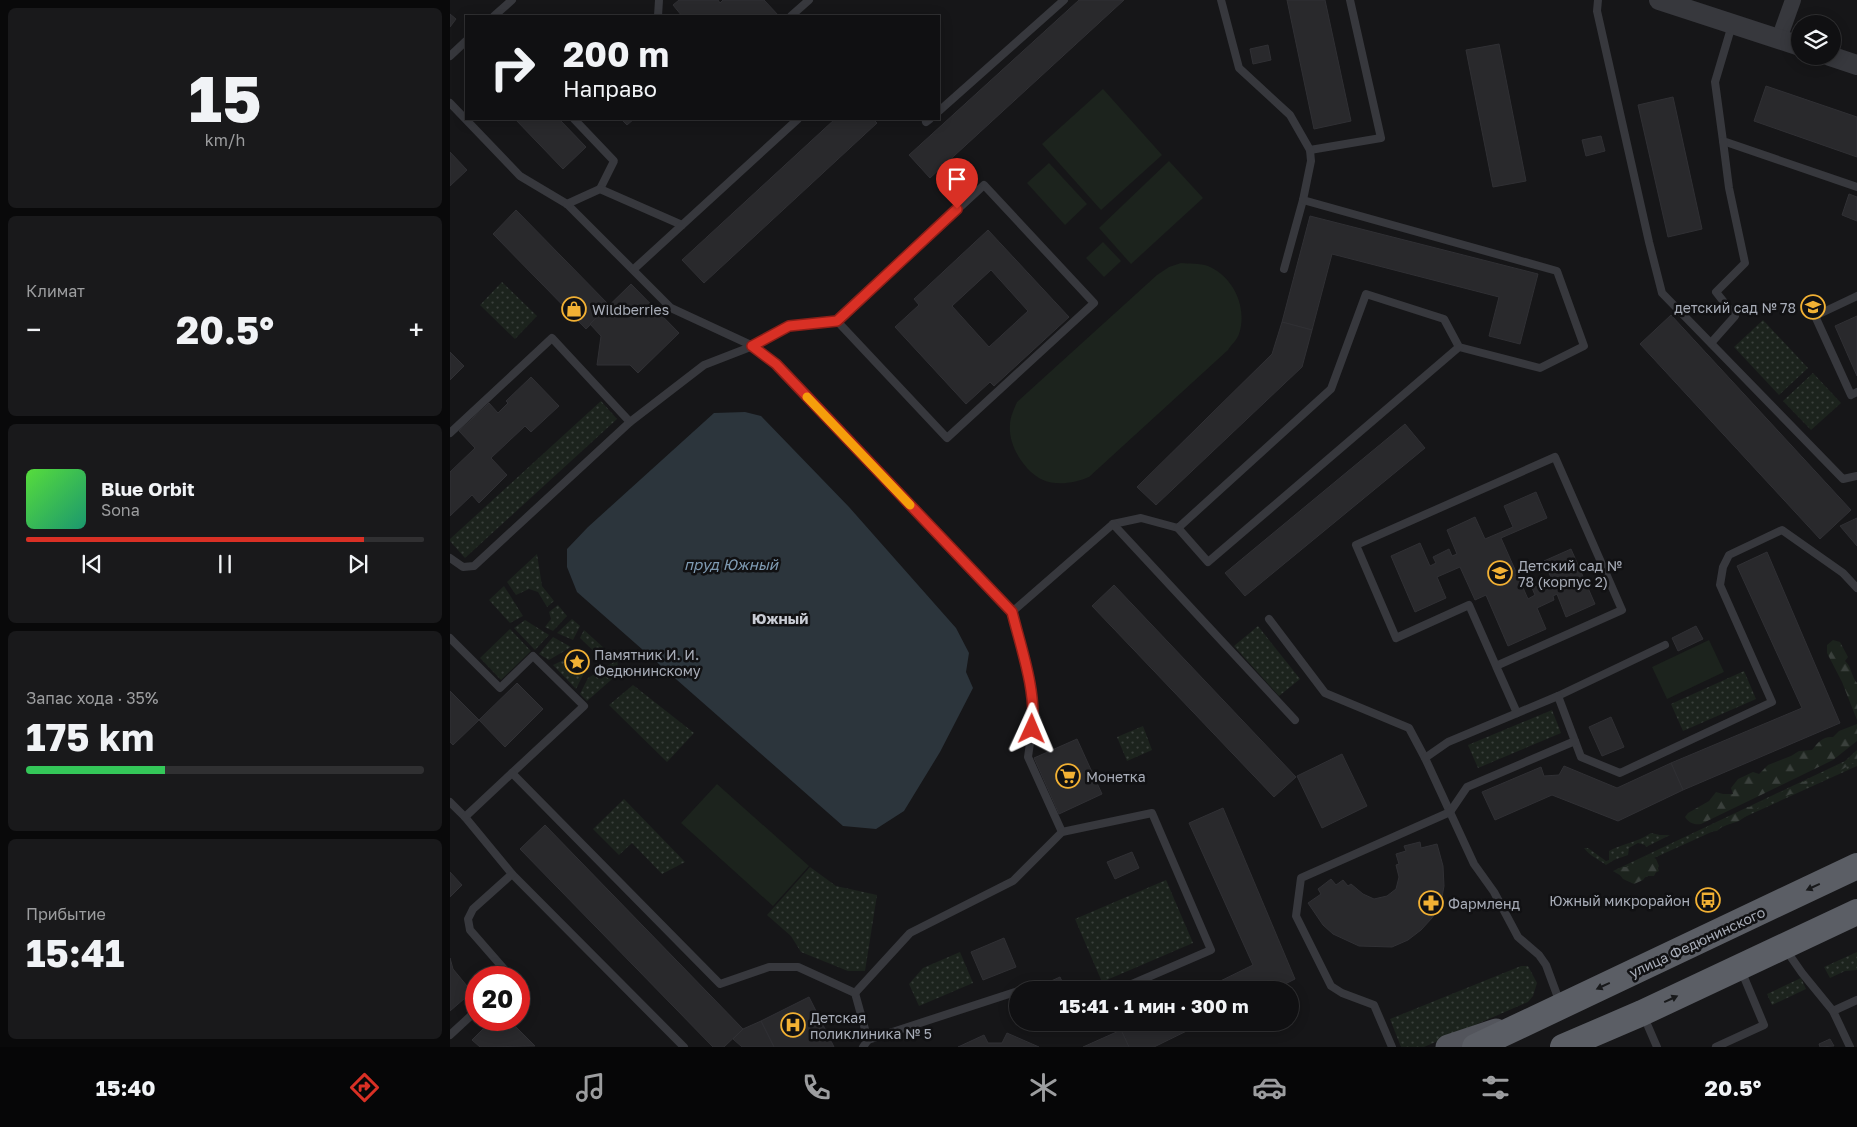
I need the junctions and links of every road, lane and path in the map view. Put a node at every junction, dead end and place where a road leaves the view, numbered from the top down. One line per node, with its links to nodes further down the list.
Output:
1 (512, 0): 10 (lane)
2 (659, 0): 11 (lane)
3 (809, 0): 12 (lane)
4 (1064, 0): 21 (lane)
5 (1221, 0): 27 (lane)
6 (1350, 0): 27 (lane)
7 (1598, 0): 37 (lane)
8 (1659, 0): 13 (street)
9 (1793, 0): 14 (street)
10 (495, 15)
11 (658, 15)
12 (793, 15)
13 (1732, 24): 14 (street); 26 (lane)
14 (1779, 39): 16 (street)
15 (465, 42): 17 (lane)
16 (1791, 43)
17 (450, 56)
18 (1841, 60): 19 (street)
19 (1857, 65)
20 (451, 105): 22 (lane)
21 (940, 110)
22 (465, 119)
23 (466, 120): 31 (lane)
24 (575, 120): 29 (lane)
25 (797, 120): 32 (lane)
26 (1723, 141): 28 (lane); 37 (lane)
27 (1310, 150): 30 (lane)
28 (1857, 187)
29 (600, 189): 31 (lane); 32 (lane)
30 (1303, 200): 34 (lane); 39 (lane)
31 (567, 204): 33 (lane)
32 (682, 225): 33 (lane)
33 (634, 269): 38 (lane)
34 (1284, 269)
35 (1857, 296): 40 (lane)
36 (837, 321): 36 (lane); 38 (lane)
37 (1710, 343): 43 (lane)
38 (752, 346): 41 (lane); 48 (lane)
39 (1459, 347): 45 (lane); 45 (lane)
40 (1857, 392)
41 (630, 422): 42 (lane); 46 (lane)
42 (450, 433)
43 (1857, 476)
44 (1113, 524): 45 (lane); 48 (lane); 55 (lane)
45 (1178, 528)
46 (450, 558)
47 (1857, 588): 56 (lane)
48 (1012, 612): 62 (lane)
49 (1269, 619): 57 (lane)
50 (450, 638): 58 (lane)
51 (1665, 645): 53 (lane)
52 (1496, 666): 52 (lane); 54 (lane)
53 (1558, 696): 54 (lane); 56 (lane)
54 (1517, 713): 57 (lane)
55 (1295, 720)
56 (1575, 741): 60 (lane)
57 (1425, 758): 60 (lane)
58 (512, 773): 61 (lane); 70 (lane)
59 (450, 802): 61 (lane)
60 (1450, 812): 73 (lane); 82 (lane)
61 (465, 817): 64 (lane)
62 (1062, 832): 69 (lane); 70 (lane)
63 (1857, 866): 73 (highway, улица Федюнинского, one-way to 73)
64 (512, 874): 67 (lane); 80 (lane)
65 (1857, 912): 66 (highway)
66 (1784, 946): 68 (highway); 74 (lane)
67 (501, 966)
68 (1740, 967): 75 (highway, one-way to 68); 87 (lane)
69 (1139, 981)
70 (855, 993): 79 (lane)
71 (1009, 994): 79 (lane)
72 (1857, 1000): 74 (lane)
73 (1561, 1005): 76 (highway, улица Федюнинского)
74 (1833, 1011): 88 (lane)
75 (1642, 1013): 85 (highway); 86 (lane)
76 (1536, 1017): 83 (main road); 84 (highway, улица Федюнинского)
77 (465, 1021): 78 (lane)
78 (450, 1035)
79 (868, 1040): 81 (lane)
80 (684, 1047)
81 (863, 1047)
82 (1392, 1047)
83 (1448, 1047)
84 (1475, 1047)
85 (1563, 1047)
86 (1657, 1047)
87 (1716, 1047)
88 (1850, 1047)

